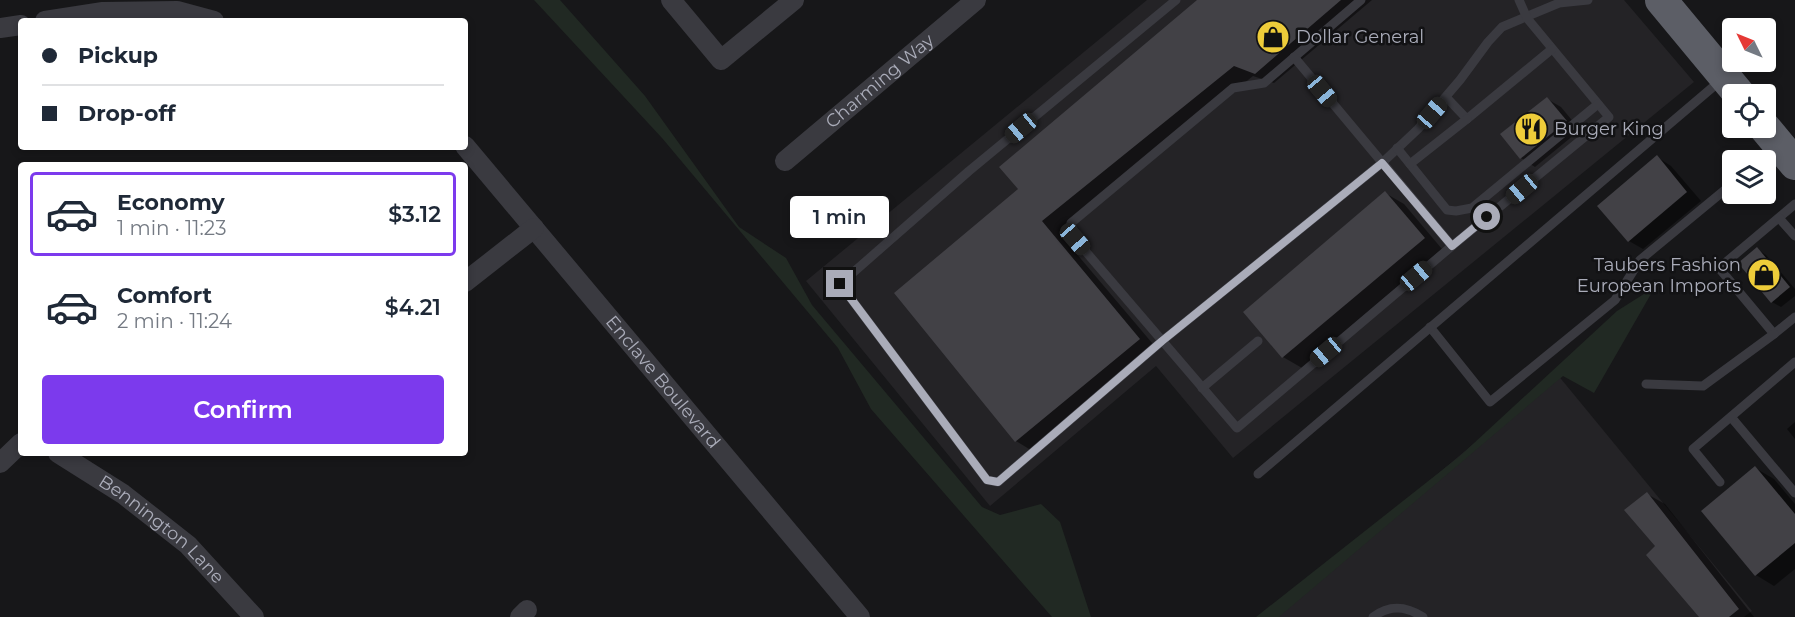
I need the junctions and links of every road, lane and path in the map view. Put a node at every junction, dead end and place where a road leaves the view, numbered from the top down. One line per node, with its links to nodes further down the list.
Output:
1 (671, 0): 2 (street)
2 (794, 0)
3 (976, 0): 24 (street, Charming Way)
4 (1176, 0): 37 (lane)
5 (1361, 0): 16 (lane)
6 (1519, 0): 12 (lane)
7 (1588, 0): 9 (lane)
8 (1661, 0): 17 (highway)
9 (1560, 1): 12 (lane)
10 (64, 18): 11 (street)
11 (203, 18)
12 (1527, 18): 15 (lane); 19 (lane)
13 (18, 25): 14 (street)
14 (0, 28)
15 (1552, 49): 20 (lane); 21 (lane)
16 (1294, 57): 25 (lane); 37 (lane)
17 (1730, 84)
18 (1722, 94): 35 (lane)
19 (1446, 97): 21 (lane); 22 (lane)
20 (1598, 104): 26 (lane); 32 (lane)
21 (1467, 119): 26 (lane)
22 (1397, 148): 25 (lane); 26 (lane)
23 (468, 150): 30 (street, Enclave Boulevard)
24 (785, 161)
25 (1382, 163): 32 (lane); 37 (lane)
26 (1410, 164)
27 (1722, 192): 35 (lane)
28 (1795, 204): 29 (lane)
29 (1779, 218): 31 (lane); 36 (lane)
30 (534, 228): 33 (street); 50 (street, Enclave Boulevard)
31 (1795, 236)
32 (1452, 246): 41 (lane)
33 (468, 280)
34 (1795, 317): 36 (lane)
35 (1430, 327): 46 (lane)
36 (1774, 334): 40 (lane)
37 (1162, 341): 41 (lane)
38 (1258, 341): 41 (lane)
39 (1795, 362): 42 (lane)
40 (1646, 384)
41 (1202, 387)
42 (1731, 417): 47 (lane); 48 (lane)
43 (18, 446): 45 (street)
44 (63, 456): 49 (street, Bennington Lane)
45 (0, 463)
46 (1258, 474)
47 (1720, 482)
48 (1795, 493)
49 (254, 617)
50 (860, 617)
51 (1373, 617): 52 (lane)
52 (1423, 617)

